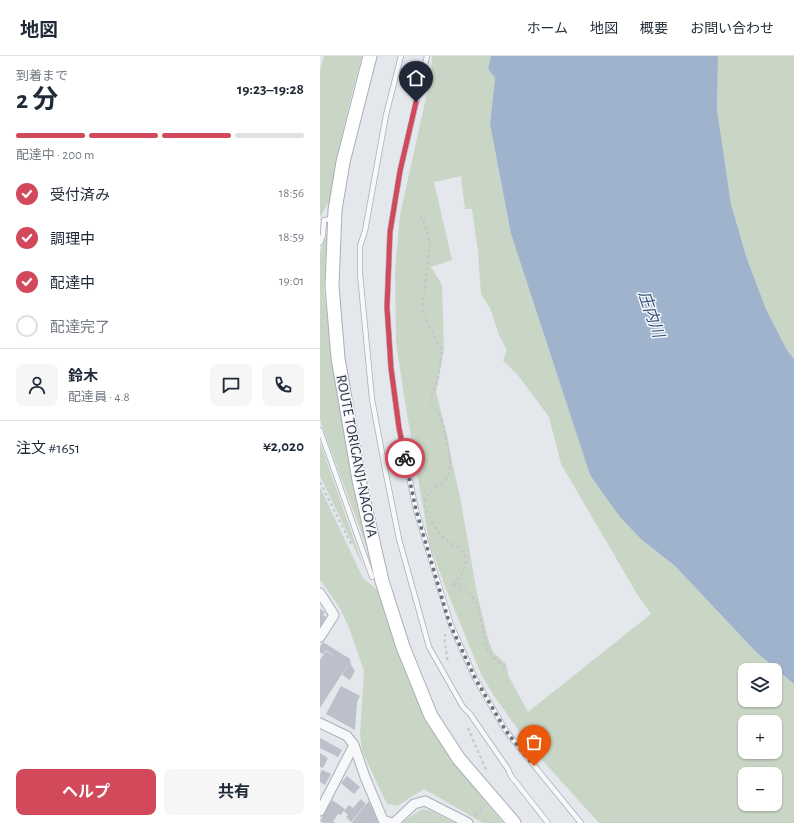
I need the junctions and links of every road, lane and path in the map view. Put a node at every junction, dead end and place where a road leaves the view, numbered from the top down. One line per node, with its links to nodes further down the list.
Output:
1 (370, 56): 5 (main road, ROUTE TORIGANJI-NAGOYA)
2 (401, 56): 21 (lane)
3 (427, 56): 10 (lane)
4 (421, 215): 9 (path)
5 (335, 218): 6 (lane); 16 (main road, ROUTE TORIGANJI-NAGOYA)
6 (320, 243)
7 (320, 430): 8 (lane)
8 (372, 576)
9 (450, 585): 10 (path); 13 (path)
10 (439, 588): 22 (lane)
11 (320, 593): 12 (street)
12 (320, 637)
13 (507, 670)
14 (320, 723): 15 (street)
15 (354, 745): 17 (street); 19 (street)
16 (494, 800): 18 (path); 20 (main road, ROUTE TORIGANJI-NAGOYA)
17 (320, 811)
18 (467, 822): 19 (street)
19 (393, 823)
20 (514, 823)
21 (548, 823)
22 (581, 823)

